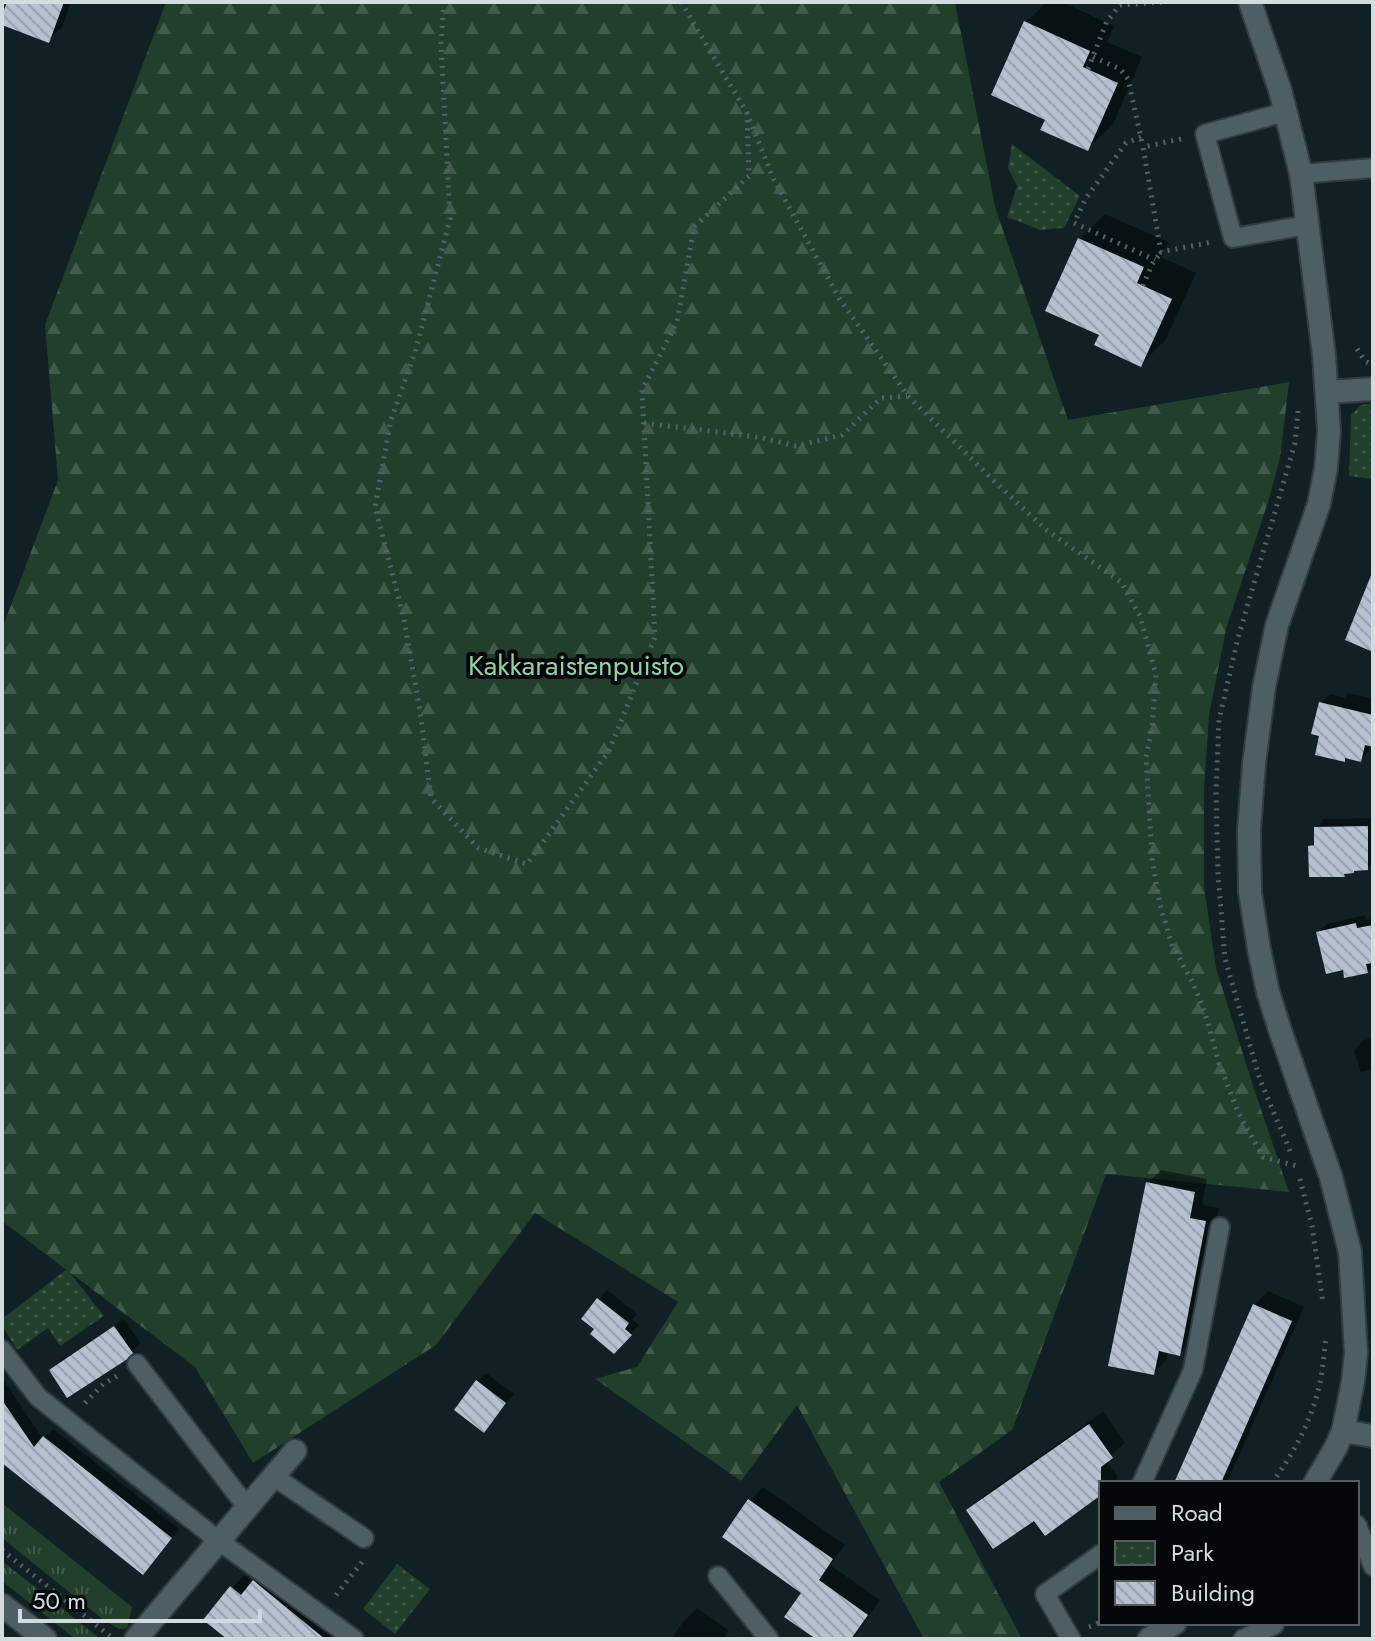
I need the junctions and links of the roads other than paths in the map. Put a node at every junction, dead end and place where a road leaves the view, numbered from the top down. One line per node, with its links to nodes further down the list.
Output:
1 (1250, 2): 2 (street)
2 (1285, 112): 4 (street); 5 (lane)
3 (1373, 168): 4 (lane)
4 (1301, 174): 5 (street)
5 (1307, 225): 7 (street)
6 (1373, 389): 7 (street)
7 (1327, 392): 11 (street)
8 (1220, 1227): 15 (lane)
9 (2, 1350): 20 (lane)
10 (137, 1364): 17 (lane)
11 (1343, 1431): 12 (street); 16 (street)
12 (1373, 1436)
13 (295, 1451): 14 (street)
14 (273, 1476): 17 (street); 19 (lane)
15 (1143, 1481)
16 (1321, 1481)
17 (247, 1507): 20 (street)
18 (1359, 1530): 22 (lane)
19 (364, 1538)
20 (219, 1541): 28 (street); 29 (lane)
21 (1099, 1555): 31 (lane)
22 (1373, 1566)
23 (718, 1576): 30 (lane)
24 (2, 1605): 27 (street)
25 (1172, 1625): 32 (street)
26 (1274, 1625): 33 (lane)
27 (45, 1639)
28 (136, 1639)
29 (354, 1639)
30 (769, 1639)
31 (1071, 1639)
32 (1149, 1639)
33 (1243, 1639)

